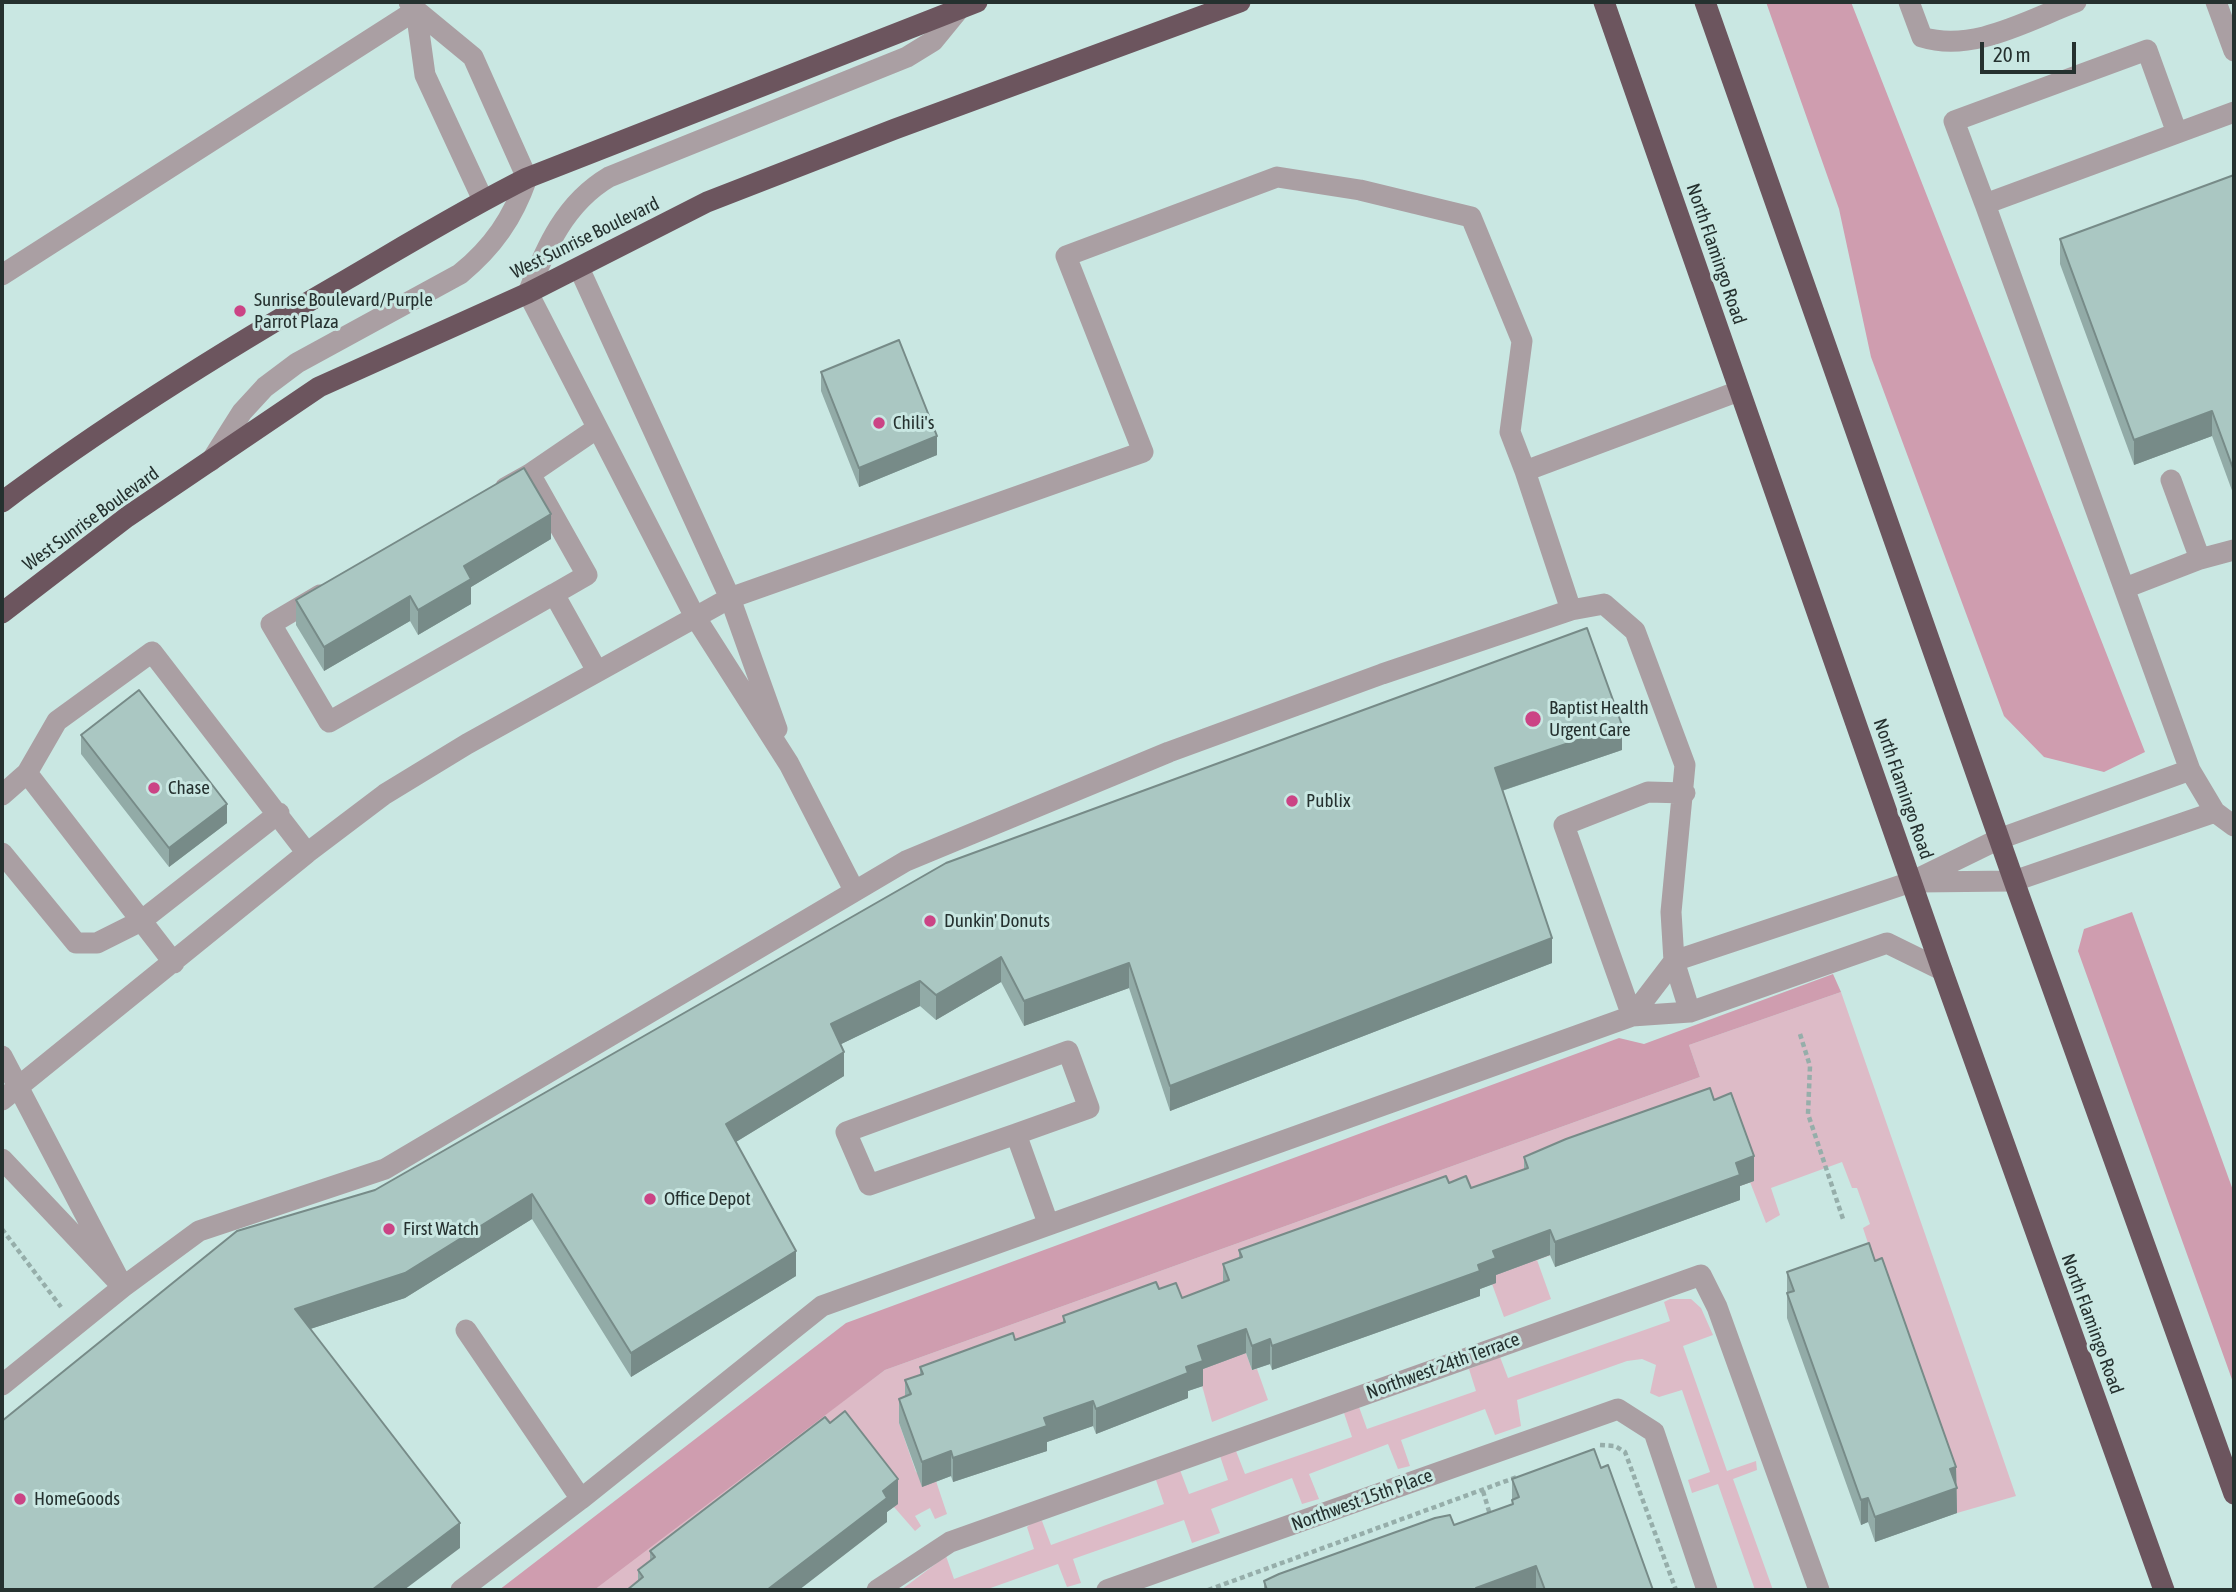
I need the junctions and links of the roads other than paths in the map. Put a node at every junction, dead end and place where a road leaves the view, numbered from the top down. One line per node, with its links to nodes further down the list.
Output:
1 (1240, 2): 15 (highway, West Sunrise Boulevard)
2 (1604, 2): 18 (highway, North Flamingo Road)
3 (1705, 2): 44 (highway)
4 (1909, 2): 5 (street)
5 (2076, 2)
6 (2216, 2): 9 (street)
7 (969, 5): 12 (highway); 17 (street)
8 (413, 6): 12 (street); 13 (street); 16 (street)
9 (2234, 51)
10 (2234, 112): 11 (street)
11 (2177, 133): 14 (street); 14 (street)
12 (527, 178): 13 (highway); 20 (street)
13 (483, 200): 25 (highway)
14 (1985, 204): 29 (street)
15 (579, 268): 17 (highway, West Sunrise Boulevard); 31 (street)
16 (2, 275)
17 (528, 292): 19 (street); 20 (highway, West Sunrise Boulevard)
18 (1739, 391): 21 (street); 48 (highway, North Flamingo Road)
19 (596, 429): 22 (street); 34 (street)
20 (211, 461): 33 (highway, West Sunrise Boulevard)
21 (1525, 471): 31 (street); 32 (street)
22 (530, 474): 24 (street); 30 (street)
23 (2171, 480): 27 (street)
24 (483, 501)
25 (2, 502)
26 (2234, 550): 27 (street)
27 (2200, 559): 29 (street)
28 (341, 583): 30 (street)
29 (2125, 587): 37 (street)
30 (554, 594): 35 (street)
31 (730, 598): 34 (street); 36 (street)
32 (1570, 610): 39 (street); 49 (street)
33 (2, 613)
34 (694, 615): 35 (street); 36 (street)
35 (597, 671): 46 (street)
36 (789, 764): 49 (street)
37 (2190, 770): 41 (street); 44 (street)
38 (27, 773): 40 (street); 42 (street); 50 (street)
39 (1685, 793): 51 (street); 55 (street)
40 (2, 795)
41 (2215, 812): 43 (street); 47 (street)
42 (278, 813): 46 (street); 50 (street)
43 (2234, 826)
44 (2000, 839): 47 (highway); 48 (street)
45 (2, 853): 50 (street)
46 (307, 853): 52 (street)
47 (2014, 881): 48 (street); 64 (highway)
48 (1911, 882): 51 (street); 53 (highway, North Flamingo Road)
49 (854, 890): 61 (street)
50 (141, 921): 52 (street)
51 (1674, 961): 54 (street); 55 (street)
52 (174, 962): 57 (street)
53 (1941, 970): 54 (street); 71 (highway, North Flamingo Road)
54 (1690, 1012): 55 (street)
55 (1632, 1016): 60 (street)
56 (2, 1056): 57 (street)
57 (10, 1094): 61 (street)
58 (1016, 1133): 58 (street); 60 (street)
59 (2, 1160): 61 (street)
60 (1048, 1223): 65 (street)
61 (123, 1287): 63 (street)
62 (466, 1330): 65 (street)
63 (2, 1385)
64 (2234, 1494)
65 (582, 1499): 66 (street)
66 (461, 1590)
67 (877, 1590): 70 (street, Northwest 24th Terrace)
68 (1107, 1590): 69 (street, Northwest 15th Place)
69 (1707, 1590)
70 (1819, 1590)
71 (2164, 1590)

